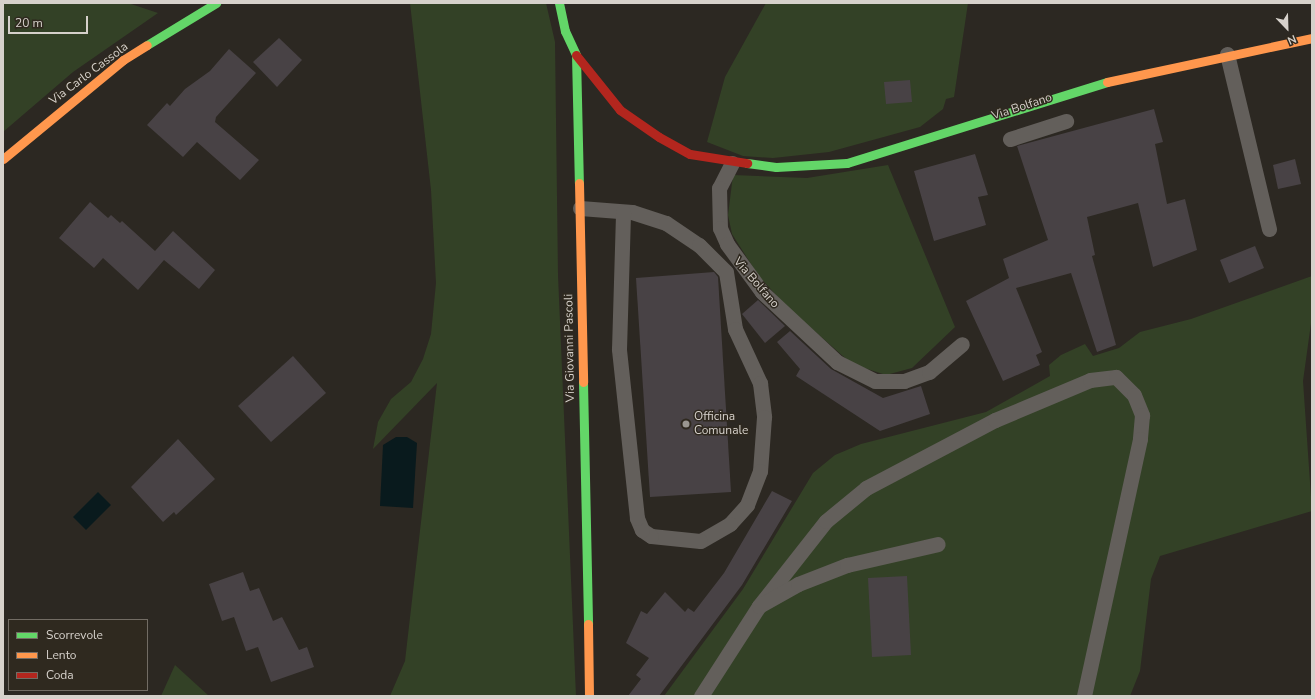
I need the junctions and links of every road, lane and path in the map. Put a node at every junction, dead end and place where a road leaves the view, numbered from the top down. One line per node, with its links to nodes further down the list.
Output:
1 (216, 3): 10 (street, Via Carlo Cassola)
2 (559, 3): 5 (street, Via Giovanni Pascoli)
3 (1312, 38): 4 (street, Via Bolfano)
4 (1227, 54): 6 (street, Via Bolfano); 14 (lane)
5 (576, 55): 11 (street, Via Bolfano); 12 (street, Via Giovanni Pascoli)
6 (1030, 104): 8 (lane); 11 (street, Via Bolfano)
7 (1066, 121): 8 (lane)
8 (1038, 130): 9 (lane)
9 (1010, 138)
10 (3, 159)
11 (732, 163): 15 (lane, Via Bolfano)
12 (580, 208): 13 (lane); 18 (street, Via Giovanni Pascoli)
13 (623, 212): 13 (lane)
14 (1269, 229)
15 (962, 344)
16 (938, 544): 17 (lane)
17 (758, 606): 19 (lane); 20 (lane)
18 (589, 696)
19 (701, 696)
20 (1084, 696)

